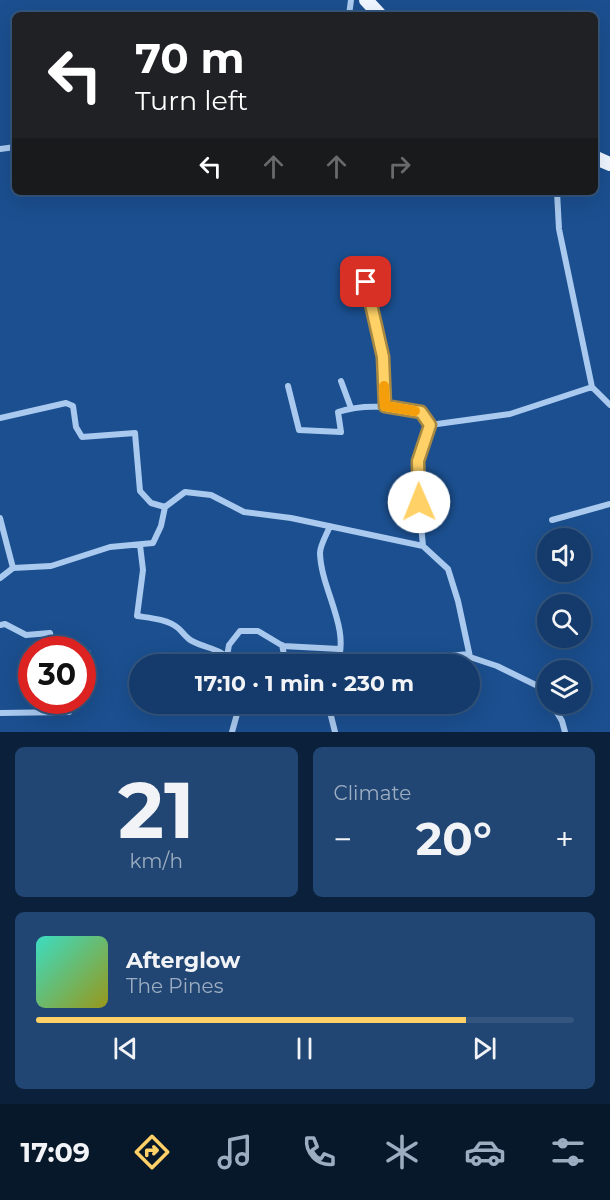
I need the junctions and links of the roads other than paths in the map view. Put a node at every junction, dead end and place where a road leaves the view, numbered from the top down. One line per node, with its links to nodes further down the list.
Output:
1 (366, 0): 2 (main road)
2 (377, 12)
3 (557, 195): 7 (street)
4 (366, 282): 9 (street)
5 (341, 381): 10 (street)
6 (288, 386): 10 (street)
7 (592, 387): 8 (street); 12 (street)
8 (610, 405)
9 (385, 406): 10 (street); 12 (street)
10 (351, 408)
11 (0, 418): 14 (street)
12 (430, 425): 19 (street)
13 (610, 504): 16 (street)
14 (165, 507): 17 (street); 18 (street)
15 (0, 518): 20 (street)
16 (552, 520)
17 (330, 526): 19 (street); 25 (street)
18 (140, 545): 20 (street); 26 (street)
19 (423, 546): 30 (street)
20 (13, 568): 21 (street)
21 (0, 578)
22 (0, 625): 23 (street)
23 (51, 636)
24 (282, 645): 25 (street); 27 (street); 28 (street)
25 (339, 649): 29 (street)
26 (223, 654)
27 (227, 654)
28 (284, 654)
29 (338, 654)
30 (469, 654)
31 (480, 662): 32 (street)
32 (537, 686)
33 (0, 713): 34 (street)
34 (18, 713)
35 (237, 714): 38 (street)
36 (330, 714): 39 (street)
37 (558, 714): 40 (street)
38 (232, 732)
39 (335, 732)
40 (565, 732)

